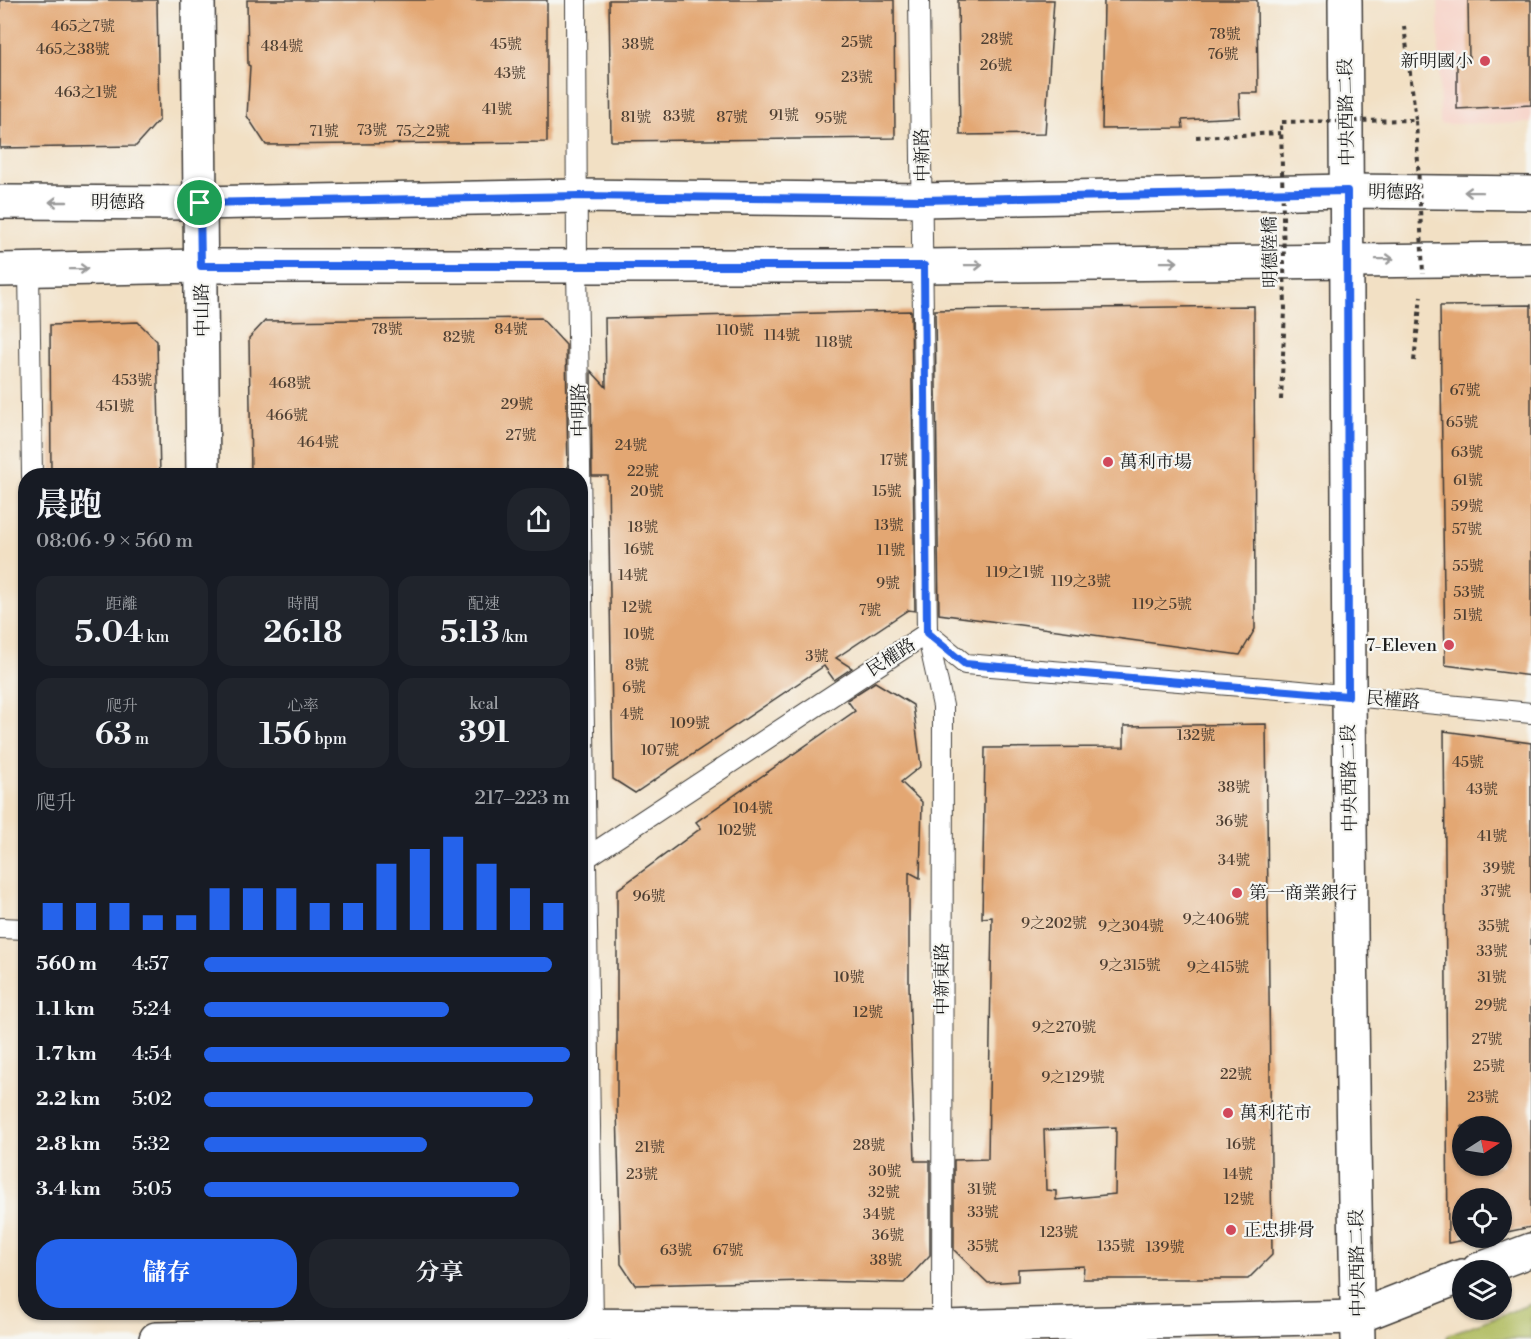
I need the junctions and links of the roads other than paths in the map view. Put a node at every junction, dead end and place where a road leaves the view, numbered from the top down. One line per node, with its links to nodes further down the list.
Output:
1 (198, 0): 10 (street, 中山路)
2 (576, 0): 7 (lane, 中明路)
3 (919, 0): 8 (lane, 中新路)
4 (1345, 0): 5 (street, 中央西路二段)
5 (1347, 191): 6 (street, 明德路, one-way to 5); 8 (street, 明德路); 12 (street, 中央西路二段)
6 (1531, 193)
7 (578, 196): 8 (street, 明德路); 10 (street, 明德路); 15 (lane, 中明路)
8 (922, 200): 14 (lane, 中新路)
9 (0, 202): 10 (street, 明德路, one-way to 9)
10 (200, 203): 13 (street, 中山路)
11 (1531, 259): 12 (street, one-way to 11)
12 (1348, 260): 14 (street, one-way to 12); 21 (street, 中央西路二段)
13 (201, 266): 15 (street); 16 (street, one-way to 13); 18 (street, 中山路)
14 (924, 266): 15 (street); 20 (lane, 中新路)
15 (577, 267): 19 (lane, 中明路)
16 (14, 270): 17 (lane)
17 (31, 468)
18 (203, 468)
19 (579, 468)
20 (927, 633): 21 (lane, 民權路); 23 (lane, 民權路); 32 (lane, 中新東路)
21 (1348, 696): 22 (lane, 民權路); 33 (street, 中央西路二段)
22 (1531, 713)
23 (588, 856)
24 (0, 928): 25 (lane)
25 (18, 929)
26 (588, 1045): 31 (lane, 中明路)
27 (1531, 1250): 28 (street)
28 (1504, 1260)
29 (1452, 1281): 33 (street)
30 (213, 1320): 36 (street)
31 (594, 1324): 32 (street); 34 (street)
32 (942, 1327): 33 (street)
33 (1358, 1328)
34 (542, 1332): 36 (street)
35 (156, 1339): 36 (street)
36 (213, 1339)

